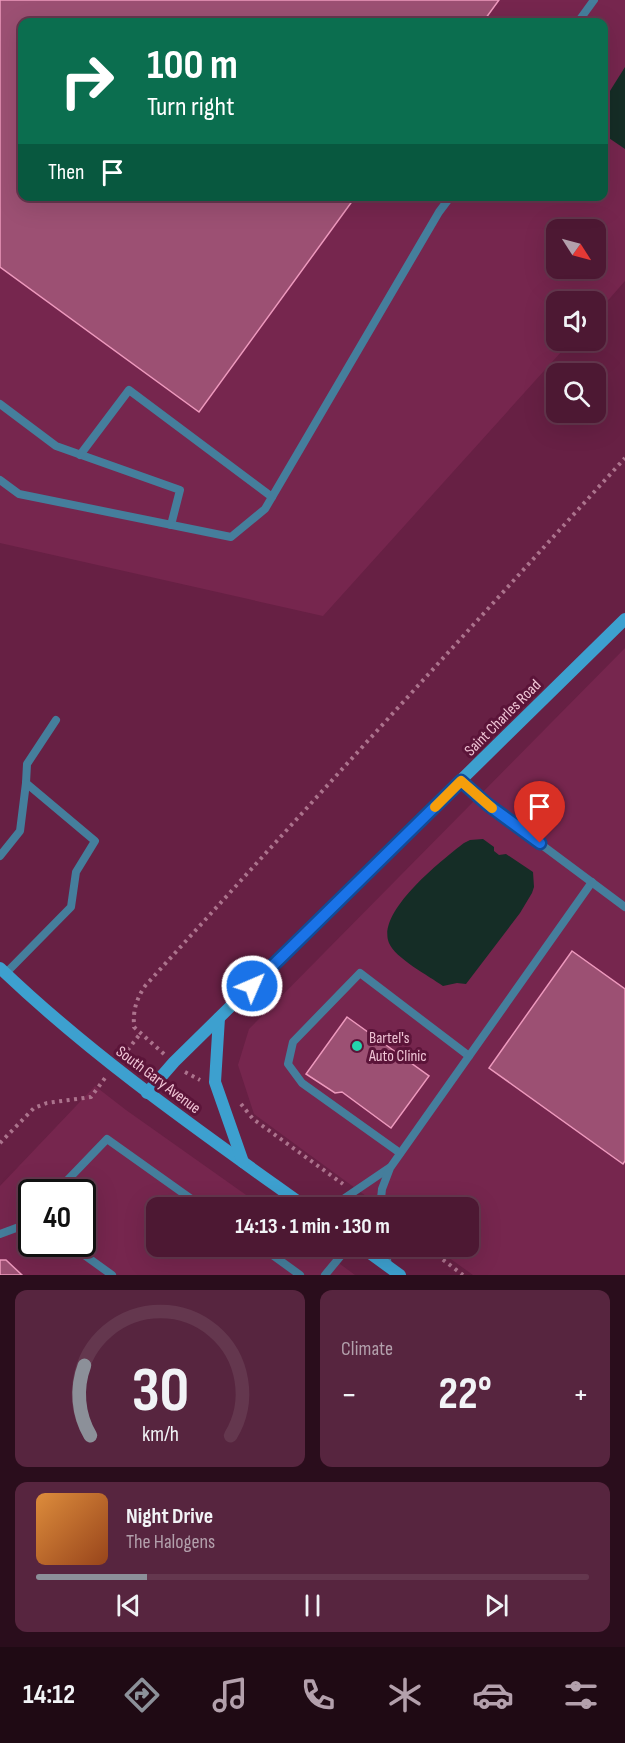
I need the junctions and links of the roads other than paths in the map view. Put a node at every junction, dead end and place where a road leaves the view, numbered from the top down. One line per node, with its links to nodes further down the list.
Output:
1 (594, 0): 2 (lane)
2 (581, 18)
3 (448, 201): 7 (lane)
4 (0, 404): 5 (lane)
5 (80, 455): 7 (lane); 8 (lane)
6 (0, 480): 8 (lane)
7 (272, 497): 8 (lane)
8 (171, 525)
9 (625, 620): 11 (street, Saint Charles Road)
10 (56, 720): 12 (lane)
11 (461, 781): 14 (lane); 17 (street, Saint Charles Road)
12 (26, 783): 13 (lane); 16 (lane)
13 (0, 856)
14 (592, 882): 15 (lane); 18 (lane)
15 (625, 907)
16 (3, 970): 19 (street, South Gary Avenue)
17 (219, 1018): 19 (street, Saint Charles Road); 21 (street)
18 (470, 1056): 20 (lane); 20 (lane)
19 (147, 1093): 21 (street, South Gary Avenue)
20 (400, 1153): 22 (lane)
21 (243, 1162): 25 (street, South Gary Avenue)
22 (390, 1168): 26 (lane); 27 (lane)
23 (69, 1179): 24 (lane)
24 (189, 1197)
25 (292, 1197)
26 (346, 1197)
27 (381, 1197)
28 (18, 1227): 29 (lane)
29 (0, 1234)
30 (87, 1257): 36 (lane)
31 (275, 1257): 37 (lane)
32 (340, 1257): 38 (lane)
33 (375, 1257): 35 (street)
34 (387, 1257): 35 (lane)
35 (388, 1266): 39 (street)
36 (112, 1275)
37 (300, 1275)
38 (325, 1275)
39 (400, 1275)

